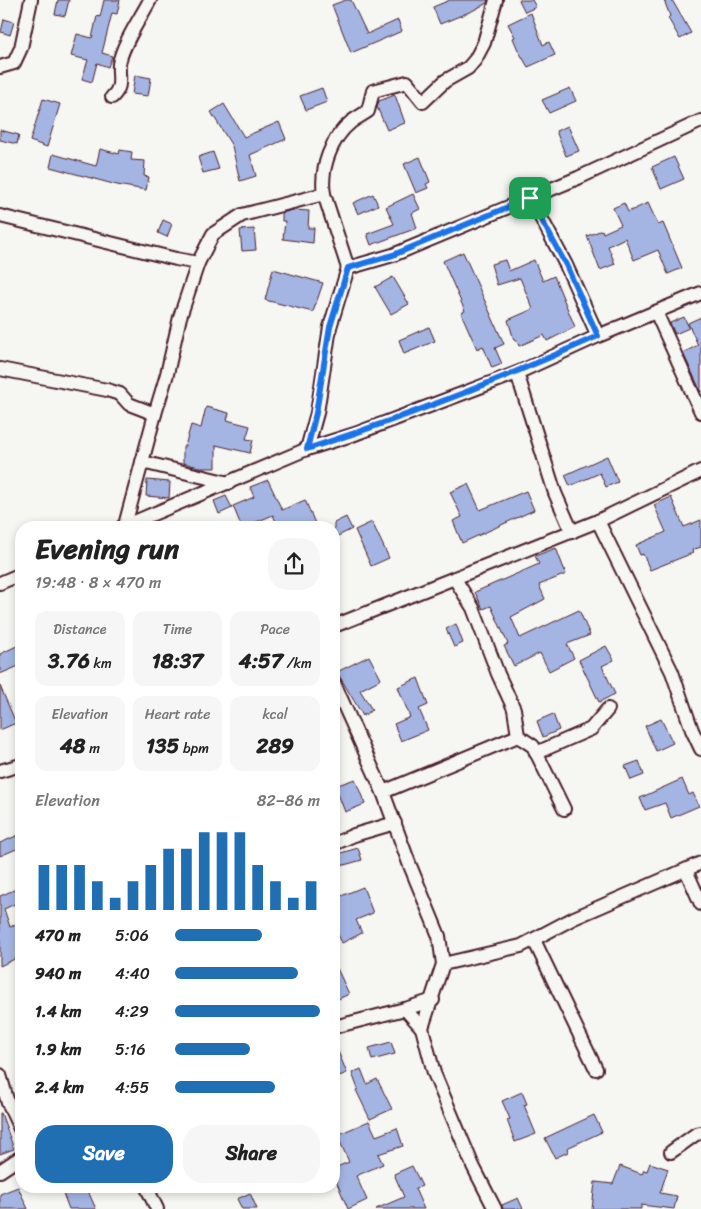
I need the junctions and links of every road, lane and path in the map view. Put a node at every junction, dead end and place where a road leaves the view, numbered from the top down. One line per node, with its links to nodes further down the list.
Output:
1 (31, 0): 4 (street)
2 (150, 0): 5 (street)
3 (496, 0): 7 (street)
4 (0, 67)
5 (112, 97)
6 (701, 121): 8 (street)
7 (324, 194): 10 (street); 11 (street)
8 (530, 198): 11 (street); 14 (street)
9 (0, 216): 10 (street)
10 (198, 263): 18 (street)
11 (348, 268): 19 (street)
12 (701, 293): 13 (street)
13 (656, 312): 14 (street); 17 (street)
14 (598, 336): 16 (street)
15 (0, 369): 18 (street)
16 (516, 373): 19 (street); 26 (street)
17 (701, 412)
18 (155, 414): 20 (street)
19 (307, 449): 22 (street)
20 (142, 462): 22 (street); 23 (street)
21 (701, 471): 25 (street)
22 (228, 483): 24 (street)
23 (124, 521)
24 (153, 521)
25 (598, 521): 26 (street); 34 (street)
26 (572, 532): 28 (street)
27 (15, 577): 29 (street)
28 (455, 579): 30 (street); 33 (street)
29 (0, 583)
30 (340, 624)
31 (340, 697): 38 (street)
32 (608, 710): 35 (street)
33 (518, 736): 35 (street); 38 (street)
34 (701, 749)
35 (536, 753): 39 (street)
36 (15, 766): 37 (street)
37 (0, 771)
38 (383, 792): 40 (street)
39 (564, 809)
40 (395, 823): 41 (street); 46 (street)
41 (340, 841)
42 (701, 863): 43 (street)
43 (686, 870): 44 (street); 45 (street)
44 (701, 904)
45 (534, 940): 46 (street); 51 (street)
46 (443, 964): 47 (street)
47 (433, 1000): 48 (street); 50 (street)
48 (405, 1009): 49 (street); 50 (street)
49 (340, 1025)
50 (422, 1028): 60 (street)
51 (596, 1069)
52 (0, 1075): 53 (street)
53 (15, 1118)
54 (701, 1133): 55 (street)
55 (671, 1152)
56 (15, 1161): 57 (street)
57 (0, 1171)
58 (149, 1193): 59 (street)
59 (157, 1209)
60 (495, 1209)

